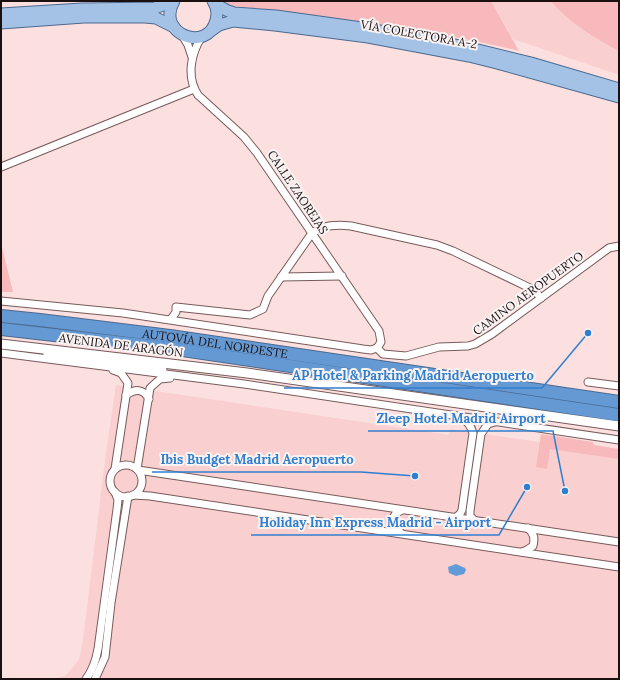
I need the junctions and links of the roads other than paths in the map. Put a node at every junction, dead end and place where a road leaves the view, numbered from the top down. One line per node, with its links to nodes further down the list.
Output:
1 (173, 1): 3 (main road); 5 (main road)
2 (214, 2): 6 (main road); 11 (main road, VÍA COLECTORA A-2)
3 (1, 14)
4 (1, 23): 5 (main road)
5 (174, 27): 7 (main road)
6 (212, 30): 8 (main road, VÍA COLECTORA A-2); 12 (main road, VÍA COLECTORA A-2)
7 (182, 35): 8 (main road); 9 (street)
8 (202, 36): 9 (street)
9 (192, 57): 10 (street)
10 (194, 89): 13 (street); 14 (street, CALLE ZAOREJAS)
11 (619, 89)
12 (619, 97)
13 (1, 167)
14 (312, 233): 16 (street, CALLE ZAOREJAS); 17 (street); 18 (street)
15 (619, 246): 18 (street, CAMINO AEROPUERTO)
16 (342, 276): 17 (street); 25 (street, CALLE ZAOREJAS)
17 (281, 277): 21 (street)
18 (541, 298): 25 (street, CAMINO AEROPUERTO)
19 (1, 301): 21 (street)
20 (1, 316): 34 (highway, AUTOVÍA DEL NORDESTE)
21 (172, 319): 25 (street)
22 (1, 329): 35 (highway, AUTOVÍA DEL NORDESTE)
23 (1, 344): 38 (street, AVENIDA DE ARAGÓN)
24 (1, 347): 30 (street)
25 (377, 348)
26 (1, 353): 27 (street)
27 (102, 366): 28 (street); 32 (street)
28 (202, 379): 30 (street); 33 (street)
29 (588, 382): 31 (street)
30 (244, 384): 36 (street)
31 (619, 386)
32 (126, 395): 33 (street); 40 (street)
33 (149, 399): 41 (street)
34 (619, 402)
35 (619, 415)
36 (455, 416): 37 (street); 45 (street)
37 (496, 422): 39 (street); 46 (street)
38 (619, 426)
39 (619, 440)
40 (115, 469): 41 (street); 42 (street)
41 (137, 470): 43 (street); 44 (street)
42 (115, 492): 43 (street); 52 (street)
43 (130, 495): 48 (street); 53 (street)
44 (402, 510): 45 (street); 48 (street)
45 (456, 517): 46 (street)
46 (474, 520): 47 (street)
47 (528, 528): 49 (street); 50 (street)
48 (401, 533): 50 (street)
49 (619, 542)
50 (520, 552): 51 (street)
51 (619, 567)
52 (86, 679)
53 (95, 679)

